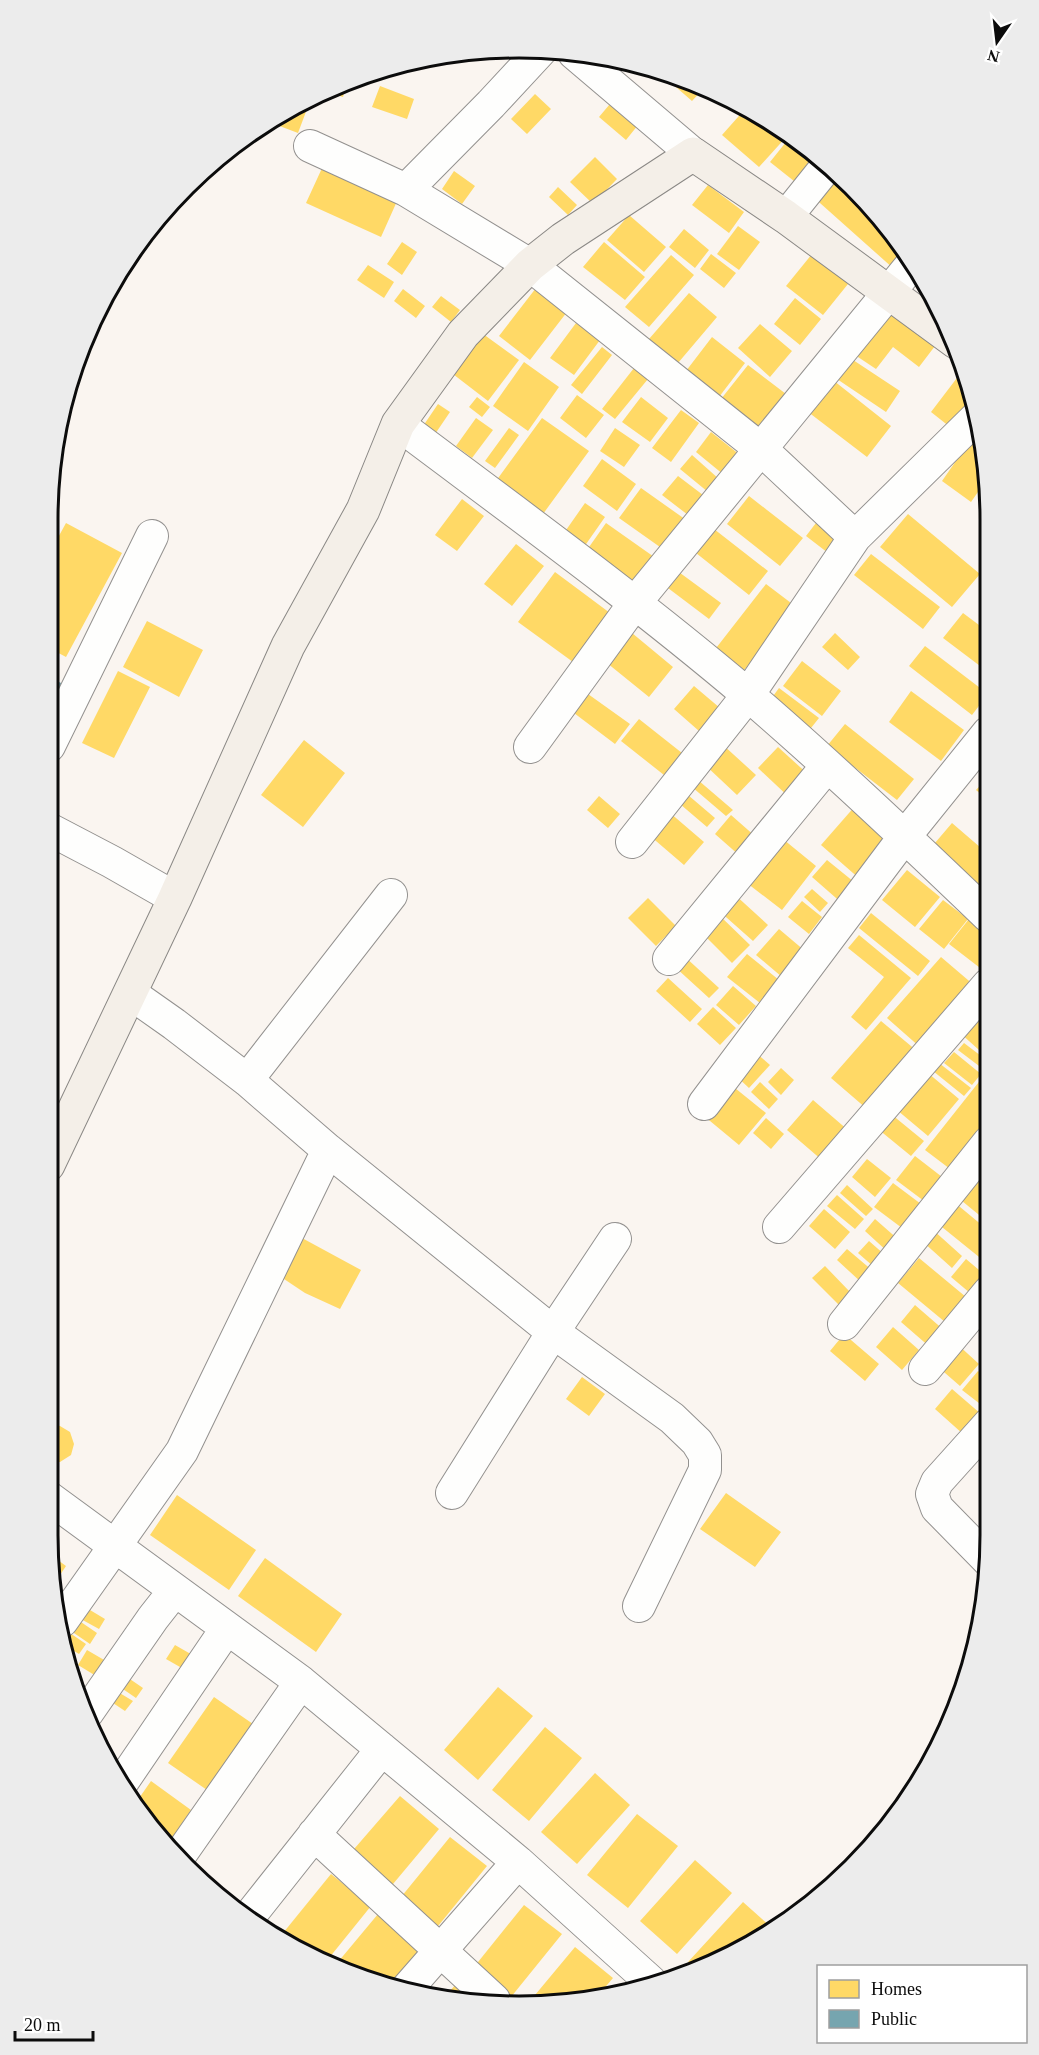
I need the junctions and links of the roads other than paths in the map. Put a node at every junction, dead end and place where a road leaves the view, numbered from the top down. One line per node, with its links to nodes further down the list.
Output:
1 (533, 58): 6 (street)
2 (586, 63): 4 (street)
3 (310, 146): 6 (street)
4 (693, 154): 7 (street); 8 (street)
5 (822, 172): 7 (street)
6 (406, 190): 8 (street)
7 (786, 217): 10 (street)
8 (530, 265): 13 (street); 14 (street)
9 (907, 270): 10 (street)
10 (888, 291): 11 (street); 14 (street)
11 (939, 329)
12 (970, 423): 16 (street)
13 (398, 424): 17 (street); 27 (street)
14 (762, 450): 16 (street); 17 (street)
15 (153, 536): 19 (street)
16 (855, 537): 18 (street)
17 (634, 604): 18 (street); 21 (street)
18 (748, 695): 22 (street); 25 (street)
19 (58, 728)
20 (980, 743): 24 (street)
21 (530, 747)
22 (827, 766): 24 (street); 29 (street)
23 (58, 834): 27 (street)
24 (905, 836): 28 (street); 33 (street)
25 (632, 842)
26 (391, 895): 32 (street)
27 (175, 898): 30 (street)
28 (980, 907)
29 (669, 959)
30 (130, 993): 32 (street); 34 (street)
31 (980, 994): 37 (street)
32 (248, 1080): 35 (street)
33 (704, 1104)
34 (58, 1144)
35 (328, 1149): 41 (street); 46 (street)
36 (980, 1153): 40 (street)
37 (779, 1227)
38 (615, 1239): 41 (street)
39 (980, 1303): 42 (street)
40 (844, 1324)
41 (553, 1332): 44 (street); 49 (street)
42 (925, 1369)
43 (980, 1434): 47 (street)
44 (452, 1493)
45 (58, 1504): 46 (street)
46 (114, 1545): 48 (street); 50 (street)
47 (980, 1552)
48 (175, 1590): 51 (street); 53 (street)
49 (639, 1606)
50 (65, 1616)
51 (227, 1628): 52 (street); 55 (street)
52 (301, 1682): 54 (street); 57 (street)
53 (92, 1706)
54 (382, 1749): 56 (street); 58 (street)
55 (126, 1776)
56 (314, 1834): 59 (street); 60 (street)
57 (183, 1850)
58 (518, 1862): 60 (street); 61 (street)
59 (253, 1912)
60 (440, 1951): 62 (street); 63 (street)
61 (639, 1981)
62 (411, 1984)
63 (490, 1996)

